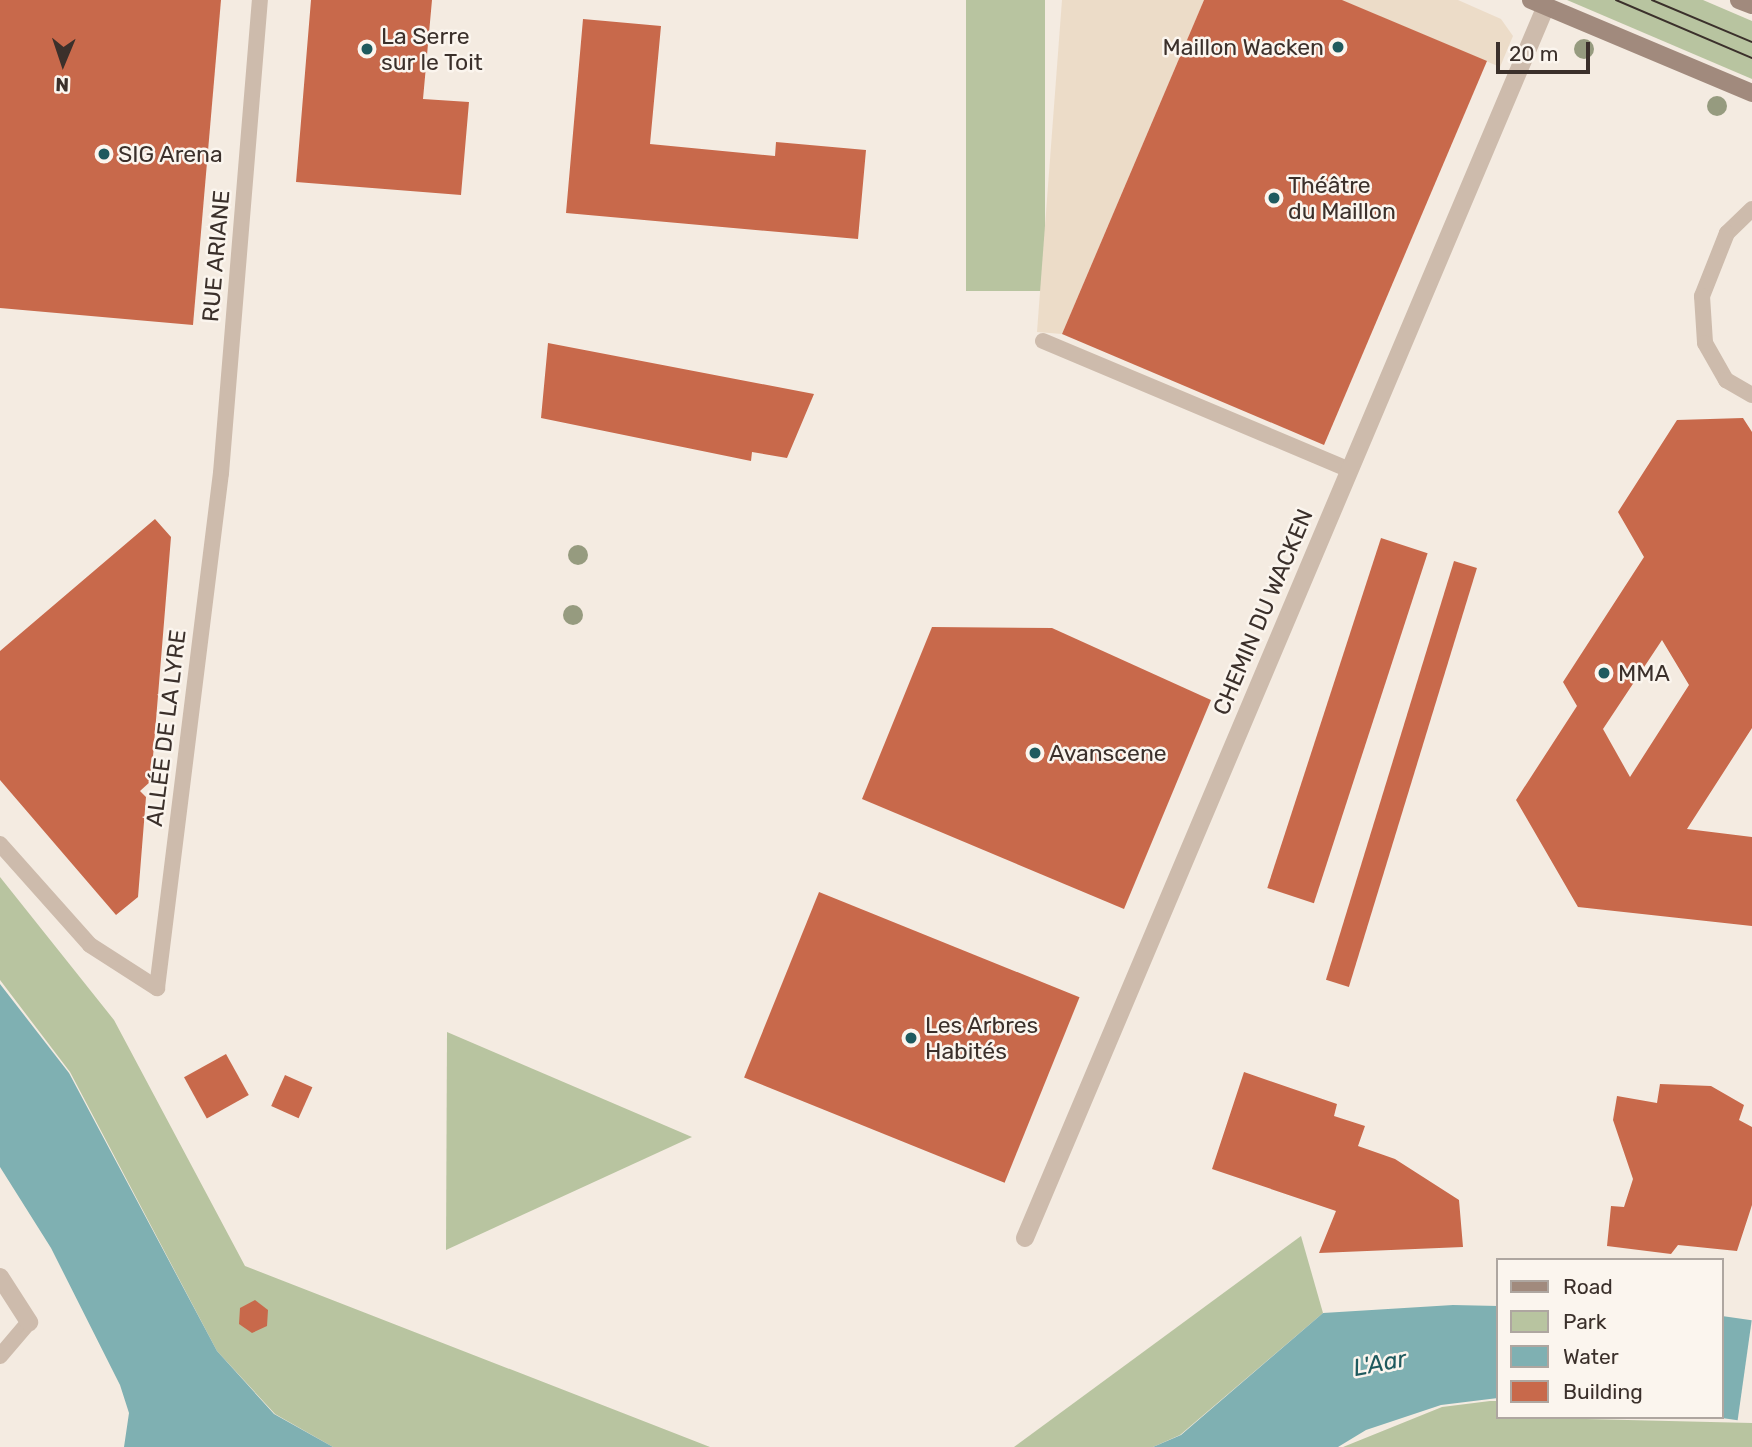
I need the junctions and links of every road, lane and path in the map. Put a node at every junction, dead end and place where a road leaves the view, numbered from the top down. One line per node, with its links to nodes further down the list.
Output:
1 (260, 0): 10 (lane, RUE ARIANE)
2 (1740, 0): 4 (main road)
3 (1539, 3): 5 (main road); 9 (street, CHEMIN DU WACKEN)
4 (1752, 5)
5 (1752, 93)
6 (1752, 209): 8 (lane)
7 (1043, 341): 9 (lane)
8 (1752, 395)
9 (1350, 470): 12 (street, CHEMIN DU WACKEN)
10 (221, 473): 11 (lane, ALLÉE DE LA LYRE)
11 (0, 844)
12 (1025, 1238)
13 (0, 1277): 14 (street)
14 (29, 1322): 15 (lane)
15 (0, 1356)

